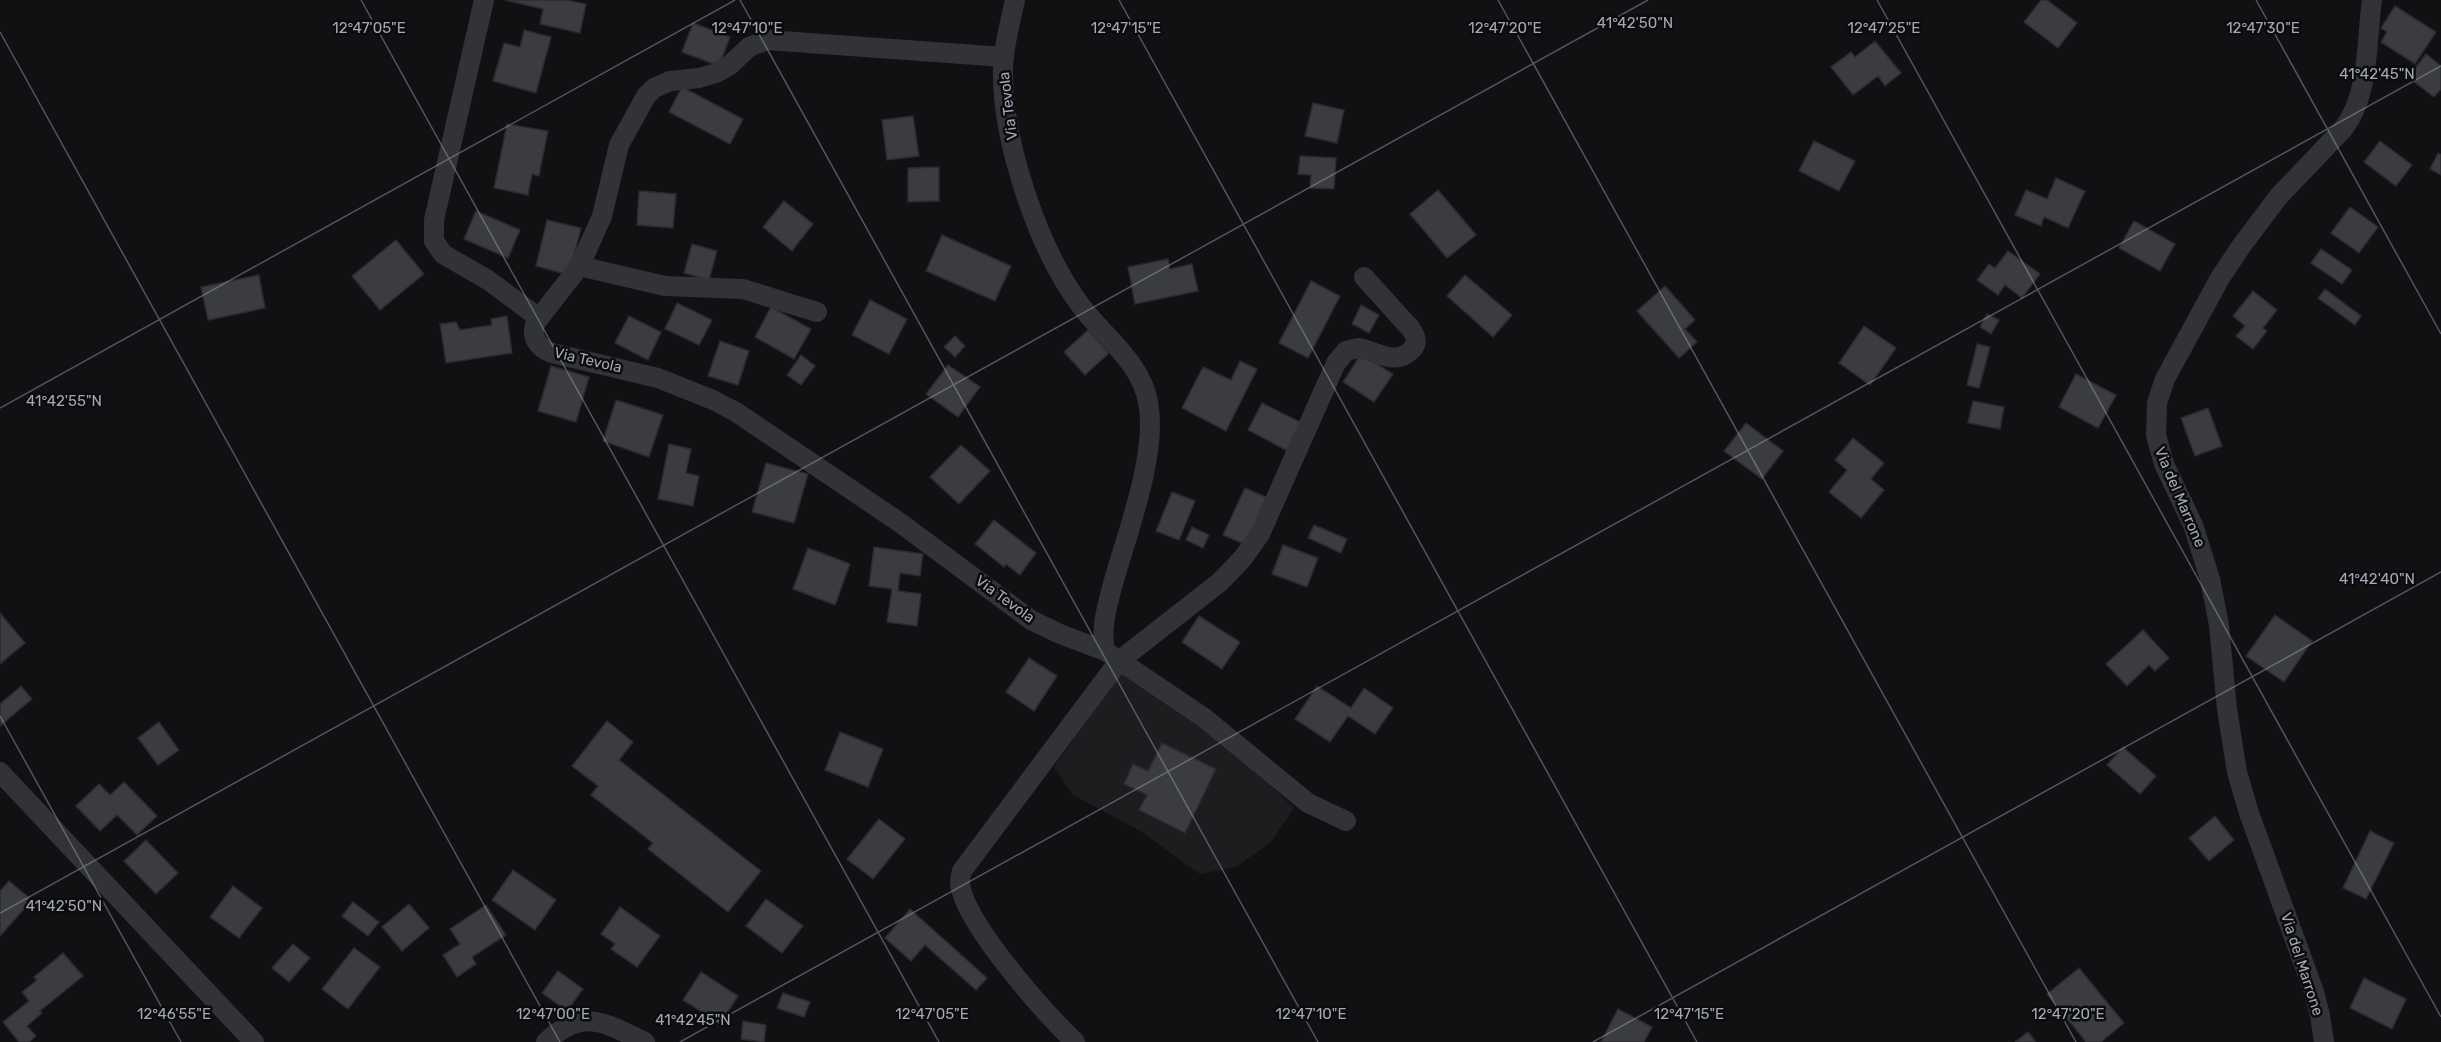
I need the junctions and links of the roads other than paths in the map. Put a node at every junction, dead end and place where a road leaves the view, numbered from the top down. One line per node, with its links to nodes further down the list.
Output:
1 (484, 0): 8 (street)
2 (1015, 0): 4 (street, Via Tevola)
3 (2372, 0): 16 (street, Via del Marrone)
4 (1004, 57): 5 (street, Via Tevola); 9 (street, Via Tevola)
5 (579, 266): 7 (street); 8 (street, Via Tevola)
6 (1364, 277): 9 (street)
7 (817, 312)
8 (539, 318): 9 (street, Via Tevola)
9 (1112, 656): 11 (street, Via Tevola); 15 (street)
10 (0, 772): 12 (street)
11 (1346, 821)
12 (254, 1042)
13 (546, 1042): 14 (street)
14 (645, 1042)
15 (1075, 1042)
16 (2324, 1042)

